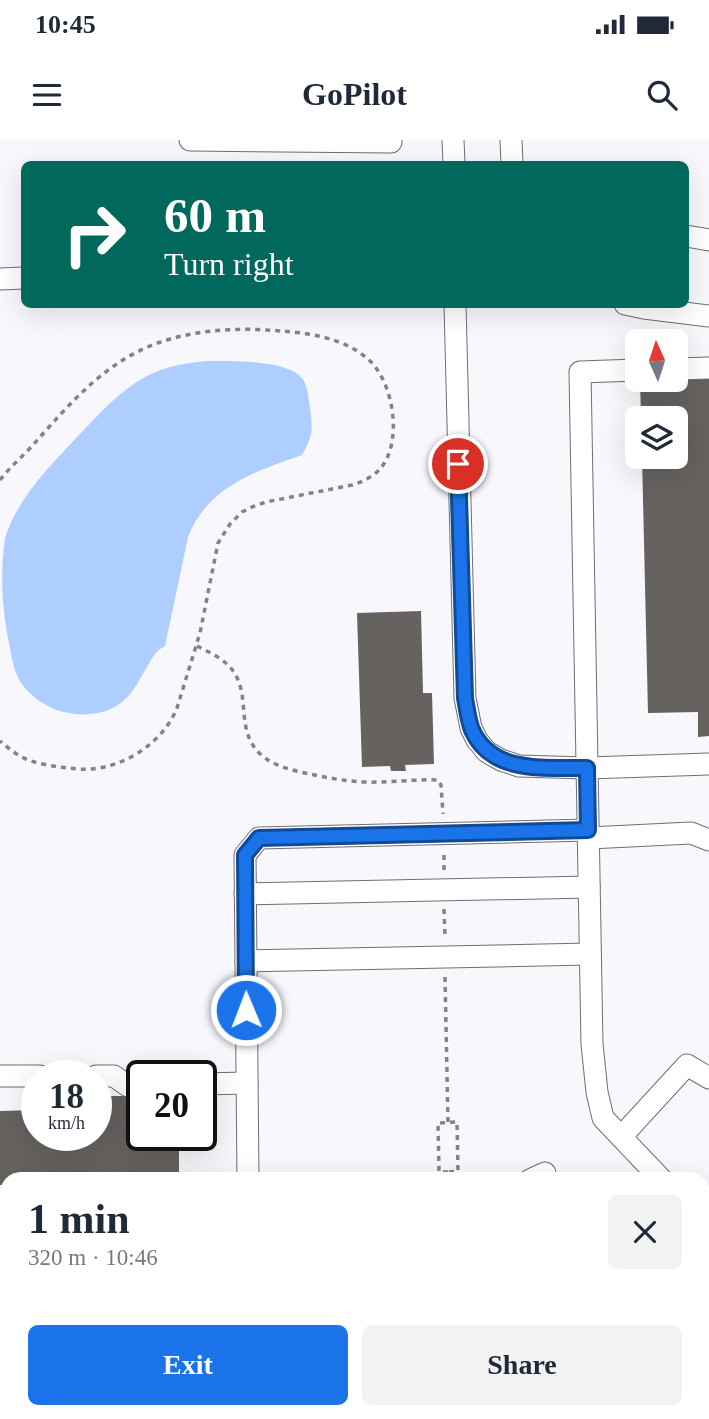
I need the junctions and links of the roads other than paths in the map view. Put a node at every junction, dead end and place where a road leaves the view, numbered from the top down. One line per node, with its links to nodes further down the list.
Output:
1 (190, 140): 5 (street)
2 (391, 140): 5 (street)
3 (453, 140): 6 (street)
4 (511, 140): 7 (street)
5 (290, 141)
6 (454, 161)
7 (512, 161)
8 (689, 237): 9 (street)
9 (709, 240)
10 (21, 278): 11 (street)
11 (0, 279)
12 (455, 308): 19 (street)
13 (644, 308): 14 (street)
14 (709, 316)
15 (709, 368): 16 (street)
16 (688, 369)
17 (625, 370): 19 (street)
18 (709, 764): 19 (street)
19 (587, 768): 20 (street)
20 (588, 834): 21 (street); 22 (street); 23 (street)
21 (709, 840)
22 (589, 887): 23 (street); 24 (street)
23 (245, 894): 25 (street)
24 (590, 954): 25 (street); 31 (street)
25 (246, 961): 29 (street)
26 (0, 1076): 27 (street)
27 (21, 1076)
28 (709, 1078): 31 (street)
29 (247, 1083): 30 (street); 32 (street)
30 (217, 1084)
31 (621, 1137): 33 (street)
32 (248, 1172)
33 (654, 1172)

